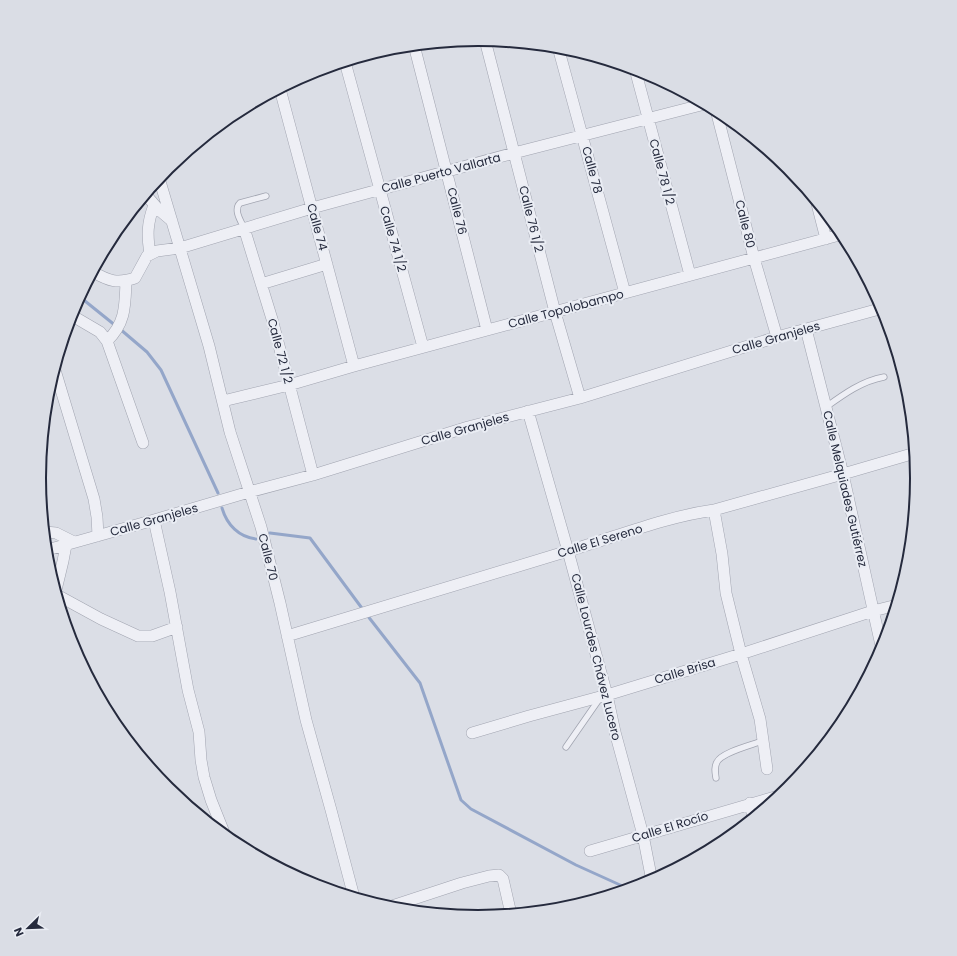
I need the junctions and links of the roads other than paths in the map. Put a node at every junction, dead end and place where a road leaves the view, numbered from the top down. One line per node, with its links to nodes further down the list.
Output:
1 (486, 46): 11 (street, Calle 76 1/2)
2 (416, 51): 12 (street, Calle 76)
3 (560, 54): 10 (street, Calle 78)
4 (346, 67): 14 (street, Calle 74 1/2)
5 (637, 76): 8 (street, Calle 78 1/2)
6 (282, 94): 18 (street, Calle 74)
7 (697, 106): 8 (street, Calle Puerto Vallarta)
8 (648, 119): 10 (street, Calle Puerto Vallarta); 29 (street, Calle 78 1/2)
9 (718, 119): 26 (street, Calle 80)
10 (582, 136): 11 (street, Calle Puerto Vallarta); 32 (street, Calle 78)
11 (514, 153): 12 (street, Calle Puerto Vallarta); 34 (street, Calle 76 1/2)
12 (447, 171): 14 (street, Calle Puerto Vallarta); 37 (street, Calle 76)
13 (161, 185): 20 (street, Calle 70)
14 (380, 190): 18 (street, Calle Puerto Vallarta); 40 (street, Calle 74 1/2)
15 (266, 196): 21 (lane)
16 (149, 199): 17 (street)
17 (154, 205): 20 (street); 25 (street)
18 (312, 208): 21 (street, Calle Puerto Vallarta); 27 (street, Calle 74)
19 (819, 213): 23 (street)
20 (172, 221): 24 (street, Calle 70)
21 (244, 228): 24 (street, Calle Puerto Vallarta); 31 (street, Calle 72 1/2)
22 (836, 236): 23 (street, Calle Topolobampo)
23 (826, 239): 26 (street, Calle Topolobampo)
24 (180, 248): 25 (street, Calle Puerto Vallarta); 46 (street, Calle 70)
25 (150, 254): 30 (street)
26 (754, 258): 29 (street, Calle Topolobampo); 39 (street, Calle 80)
27 (327, 264): 31 (street); 41 (street, Calle 74)
28 (98, 274): 30 (street)
29 (690, 275): 32 (street, Calle Topolobampo)
30 (126, 281): 38 (street)
31 (261, 284): 44 (street, Calle 72 1/2)
32 (625, 293): 34 (street, Calle Topolobampo)
33 (877, 310): 36 (street, Calle Granjeles)
34 (555, 312): 37 (street, Calle Topolobampo); 45 (street, Calle 76 1/2)
35 (77, 319): 38 (street)
36 (806, 329): 39 (street, Calle Granjeles); 47 (street, Calle Melquiades Gutiérrez)
37 (487, 330): 40 (street, Calle Topolobampo)
38 (111, 337): 49 (street)
39 (777, 337): 45 (street, Calle Granjeles)
40 (423, 347): 41 (street, Calle Topolobampo)
41 (354, 366): 44 (street, Calle Topolobampo)
42 (884, 377): 47 (lane)
43 (58, 380): 57 (street)
44 (289, 385): 46 (street, Calle Topolobampo); 52 (street, Calle 72 1/2)
45 (580, 398): 48 (street, Calle Granjeles)
46 (222, 401): 53 (street, Calle 70)
47 (826, 407): 51 (street, Calle Melquiades Gutiérrez)
48 (528, 411): 52 (street, Calle Granjeles); 60 (street, Calle Lourdes Chávez Lucero)
49 (143, 443)
50 (910, 454): 51 (street, Calle El Sereno)
51 (843, 474): 54 (street, Calle El Sereno); 64 (street, Calle Melquiades Gutiérrez)
52 (313, 475): 53 (street, Calle Granjeles)
53 (249, 492): 55 (street, Calle Granjeles); 66 (street, Calle 70)
54 (714, 510): 60 (street, Calle El Sereno); 68 (street)
55 (154, 520): 57 (street, Calle Granjeles); 65 (street)
56 (50, 532): 58 (street)
57 (98, 536): 58 (street, Calle Granjeles)
58 (70, 544): 59 (street, Calle Granjeles); 61 (street)
59 (53, 549)
60 (568, 552): 66 (street, Calle El Sereno); 69 (street, Calle Lourdes Chávez Lucero)
61 (59, 579)
62 (63, 598): 65 (street)
63 (891, 606): 64 (street, Calle Brisa)
64 (873, 611): 67 (street, Calle Melquiades Gutiérrez); 68 (street, Calle Brisa)
65 (177, 627): 78 (street)
66 (287, 636): 82 (street, Calle 70)
67 (879, 639)
68 (741, 654): 69 (street, Calle Brisa); 71 (street)
69 (604, 696): 70 (street, Calle Brisa); 72 (lane); 79 (street, Calle Lourdes Chávez Lucero)
70 (472, 733)
71 (762, 741): 73 (street); 74 (lane)
72 (566, 747)
73 (767, 769)
74 (716, 778)
75 (768, 798): 76 (street, Calle El Rocío)
76 (750, 803): 77 (street); 79 (street, Calle El Rocío)
77 (752, 812)
78 (221, 824)
79 (642, 835): 80 (street, Calle El Rocío); 81 (street, Calle Lourdes Chávez Lucero)
80 (590, 851)
81 (650, 874)
82 (352, 891)
83 (401, 903): 84 (street)
84 (510, 909)

